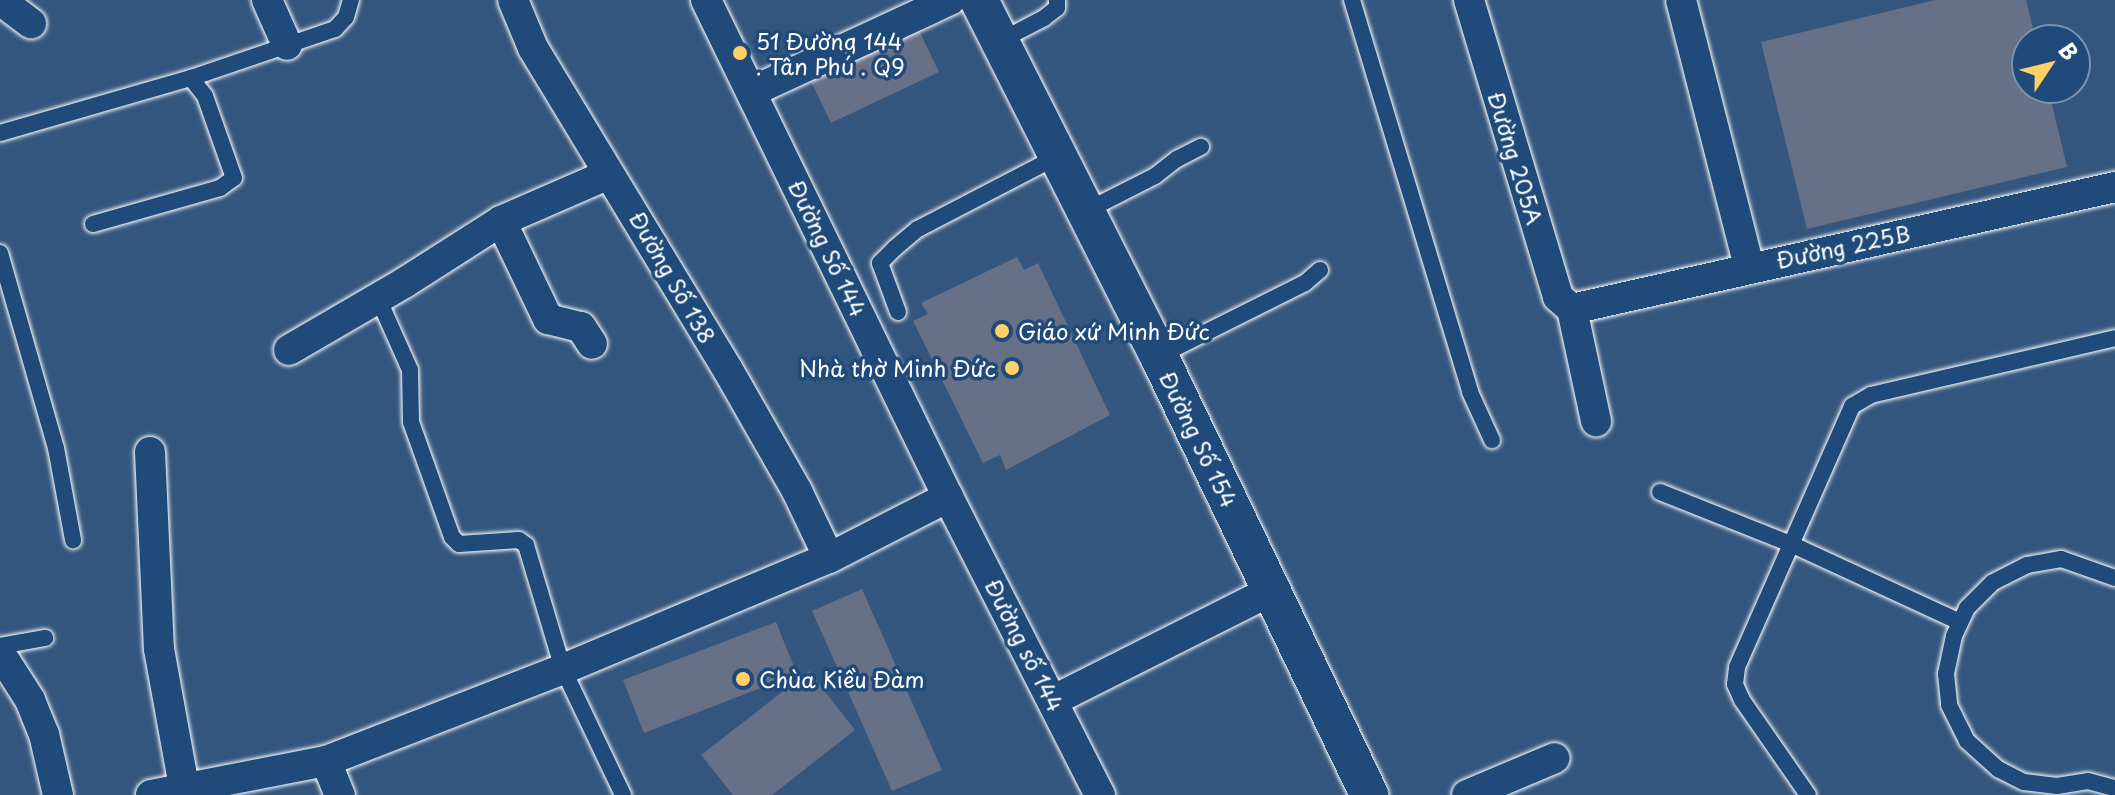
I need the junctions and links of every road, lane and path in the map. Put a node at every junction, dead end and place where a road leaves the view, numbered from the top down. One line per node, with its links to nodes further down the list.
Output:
1 (0, 0): 12 (street)
2 (267, 0): 14 (street)
3 (351, 0): 14 (lane)
4 (513, 0): 20 (street, Đường Số 138)
5 (706, 0): 16 (street, Đường Số 144)
6 (950, 0): 16 (street)
7 (979, 0): 13 (street, Đường Số 154)
8 (1057, 0): 13 (lane)
9 (1352, 0): 36 (lane)
10 (1469, 0): 29 (street, Đường 205A)
11 (1681, 0): 26 (street)
12 (31, 23)
13 (1000, 41): 19 (street, Đường Số 154)
14 (287, 45): 15 (lane)
15 (191, 78): 17 (lane); 24 (lane)
16 (753, 91): 39 (street, Đường Số 144)
17 (0, 133)
18 (1201, 147): 22 (lane)
19 (1058, 156): 22 (street, Đường Số 154); 30 (lane)
20 (607, 175): 23 (street); 42 (street, Đường Số 138)
21 (2115, 187): 26 (street, Đường 225B)
22 (1086, 211): 34 (street, Đường Số 154)
23 (501, 221): 28 (street); 32 (street)
24 (93, 224)
25 (0, 253): 40 (lane)
26 (1749, 267): 29 (street, Đường 225B)
27 (1320, 270): 34 (lane)
28 (378, 298): 33 (street); 49 (lane)
29 (1572, 309): 35 (street, Đường 205A)
30 (898, 312)
31 (2115, 338): 41 (lane)
32 (592, 344)
33 (289, 350)
34 (1159, 356): 44 (street, Đường Số 154)
35 (1596, 421)
36 (1492, 440)
37 (150, 452): 53 (street)
38 (1660, 492): 41 (lane)
39 (948, 497): 42 (street); 50 (street, Đường số 144)
40 (73, 540)
41 (1791, 544): 45 (lane); 62 (lane)
42 (829, 558): 49 (street)
43 (2115, 578): 45 (lane)
44 (1273, 590): 50 (street); 60 (street, Đường Số 154)
45 (1960, 622): 54 (lane)
46 (45, 638): 47 (lane)
47 (0, 646)
48 (0, 653): 55 (street)
49 (563, 669): 52 (street); 58 (lane)
50 (1054, 700): 59 (street, Đường số 144)
51 (1555, 758): 61 (street)
52 (326, 761): 53 (street); 57 (street)
53 (184, 786): 56 (street)
54 (2115, 788)
55 (58, 795)
56 (151, 795)
57 (340, 795)
58 (623, 795)
59 (1100, 795)
60 (1369, 795)
61 (1467, 795)
62 (1808, 795)

